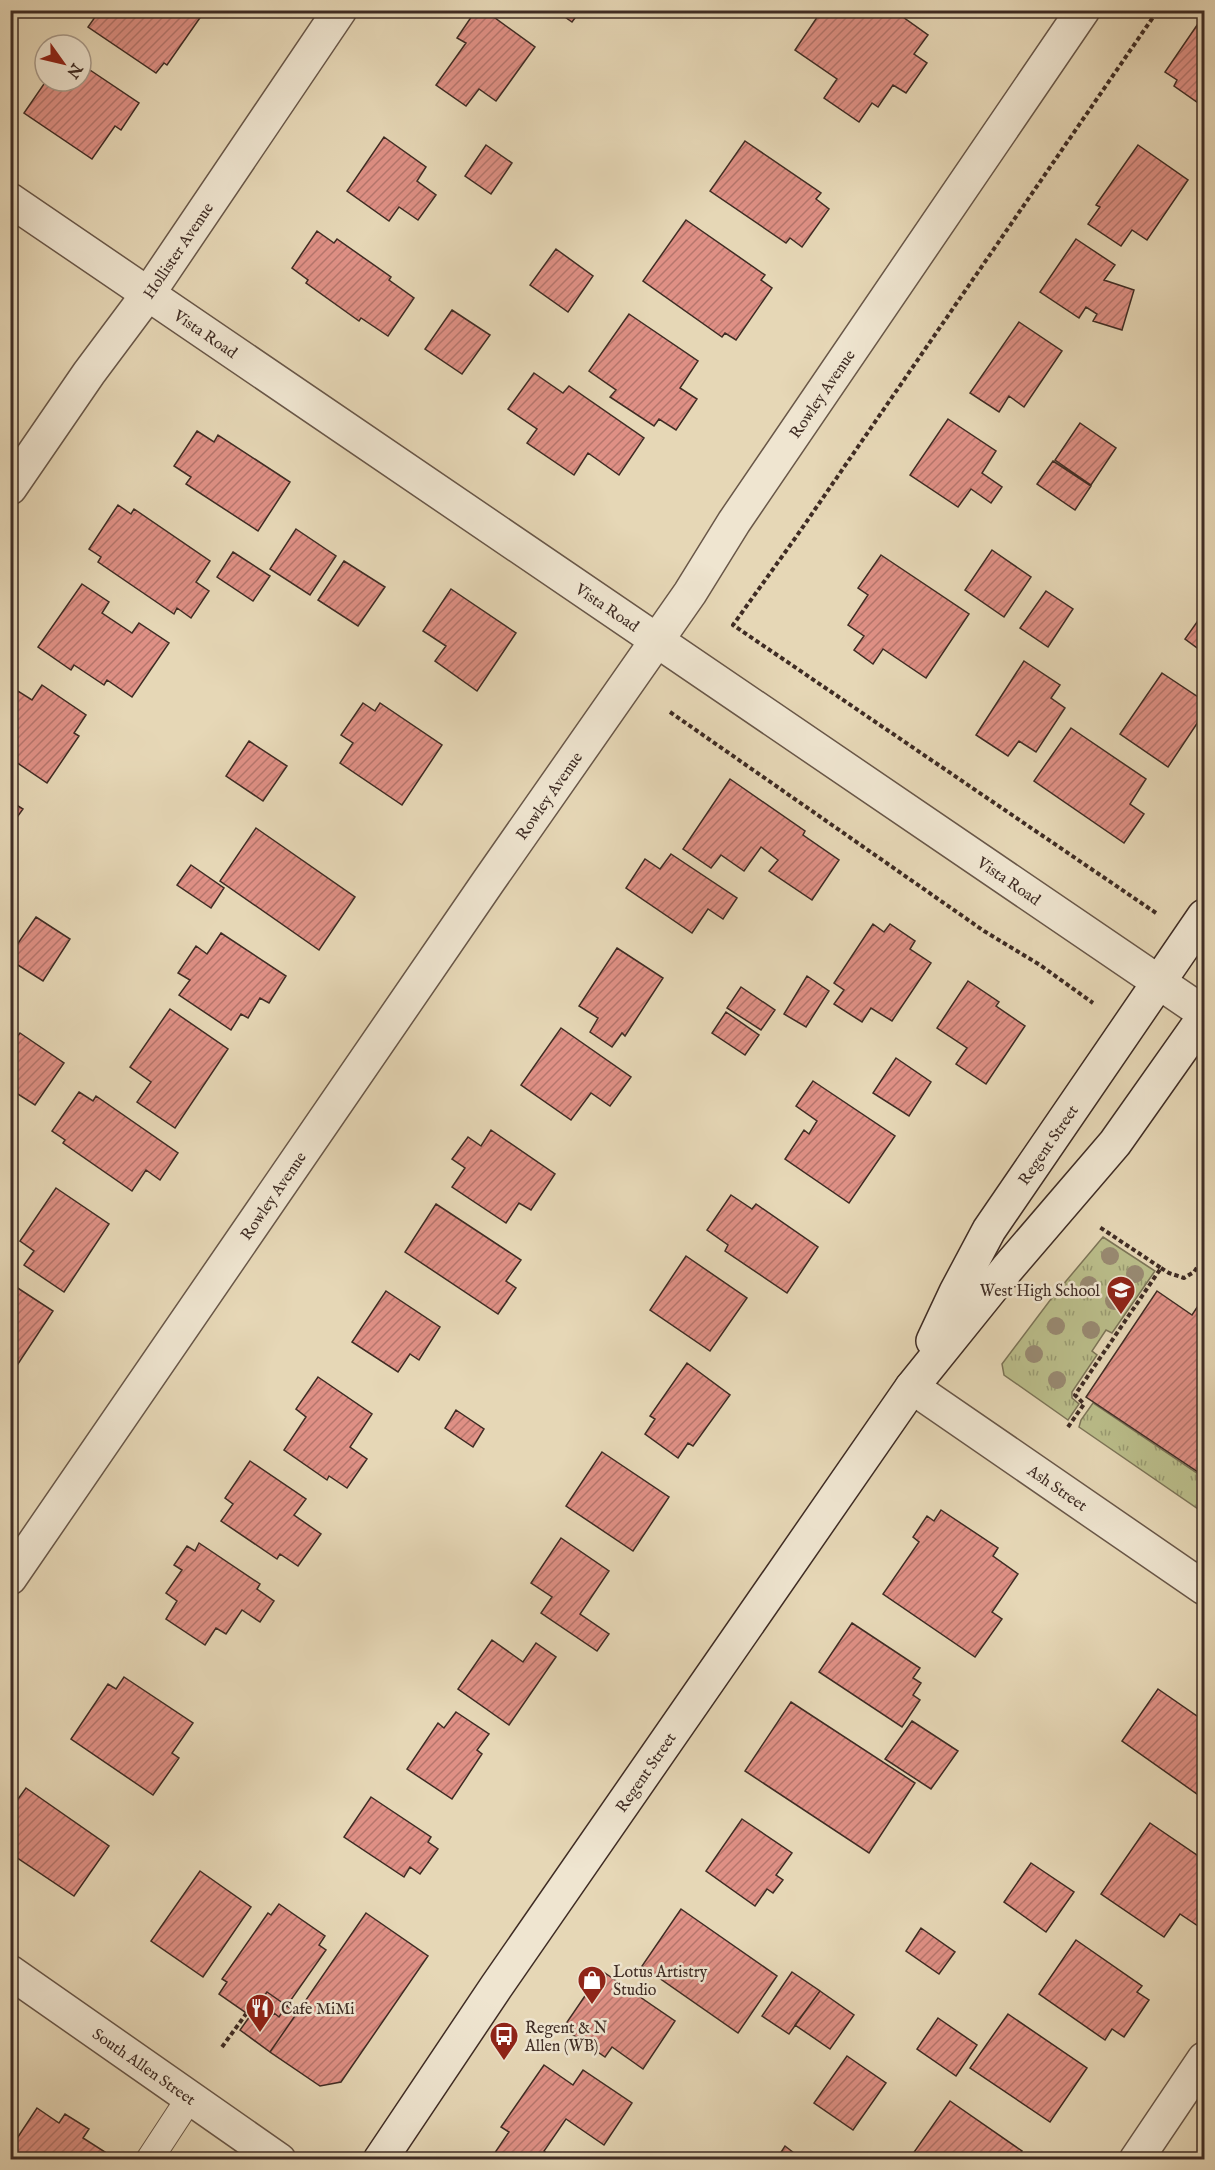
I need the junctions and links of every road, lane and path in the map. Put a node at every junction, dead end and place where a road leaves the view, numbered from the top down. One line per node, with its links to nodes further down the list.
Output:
1 (340, 10): 5 (street, Hollister Avenue)
2 (1083, 10): 7 (street, Rowley Avenue)
3 (1158, 10): 9 (path)
4 (10, 200): 5 (street, Vista Road)
5 (148, 294): 6 (street, Hollister Avenue); 7 (street, Vista Road)
6 (10, 488)
7 (657, 641): 11 (street, Vista Road); 19 (street, Rowley Avenue)
8 (670, 712): 12 (path)
9 (1156, 913)
10 (1204, 916): 11 (street, Regent Street)
11 (1158, 983): 13 (street, Vista Road); 17 (street, Regent Street)
12 (1093, 1003)
13 (1204, 1015): 17 (street, Regent Street)
14 (1097, 1225): 16 (path)
15 (1204, 1257): 16 (path)
16 (1161, 1268): 18 (path)
17 (912, 1387): 20 (street, Ash Street); 28 (street, Regent Street)
18 (1068, 1427)
19 (10, 1578)
20 (1204, 1588)
21 (10, 1972): 25 (street, South Allen Street)
22 (246, 2014): 23 (path)
23 (222, 2047)
24 (1204, 2059): 29 (street)
25 (191, 2096): 26 (lane); 27 (street, South Allen Street)
26 (149, 2160)
27 (279, 2160)
28 (380, 2160)
29 (1136, 2160)

